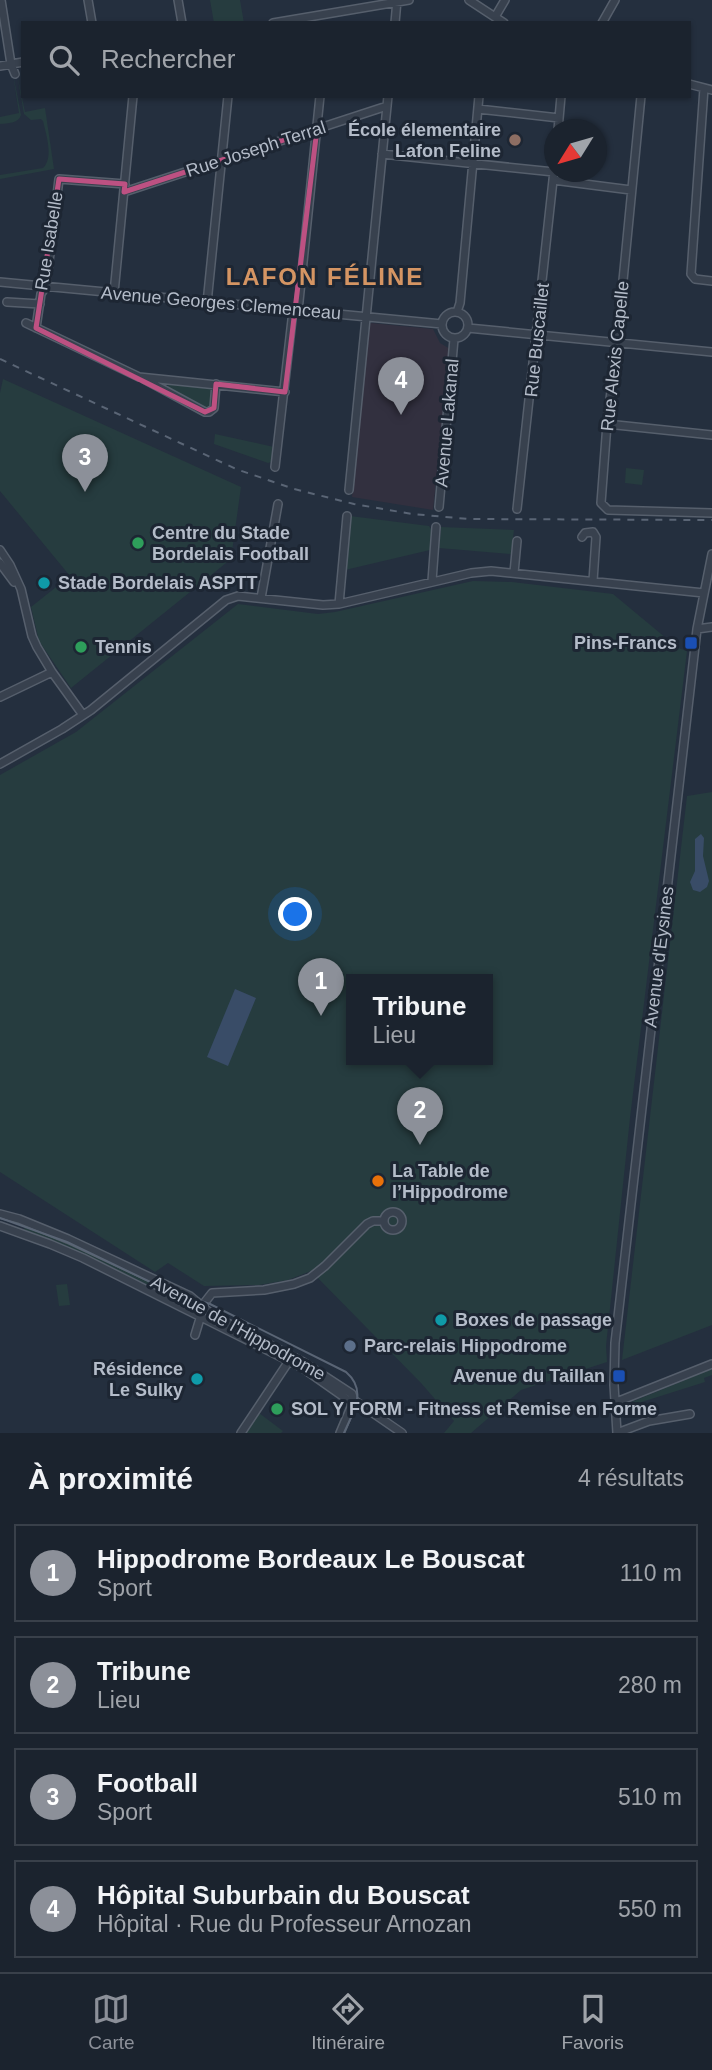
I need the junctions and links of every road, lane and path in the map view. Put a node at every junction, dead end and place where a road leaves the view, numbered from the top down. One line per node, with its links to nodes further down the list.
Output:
1 (1, 0): 17 (street)
2 (88, 0): 11 (street)
3 (178, 0): 12 (street)
4 (408, 0): 8 (street)
5 (469, 0): 9 (street)
6 (505, 0): 9 (street)
7 (615, 0): 15 (street)
8 (397, 1): 10 (street); 14 (street)
9 (492, 18)
10 (319, 19): 13 (street)
11 (92, 21)
12 (182, 21)
13 (296, 21)
14 (395, 21)
15 (603, 21)
16 (21, 62): 17 (street)
17 (11, 64): 18 (street); 19 (street)
18 (0, 66)
19 (15, 74)
20 (708, 89): 40 (street)
21 (133, 98): 38 (street)
22 (228, 98): 33 (street)
23 (320, 98): 31 (street)
24 (388, 98): 28 (street)
25 (479, 98): 29 (street)
26 (561, 98): 30 (street)
27 (641, 98): 39 (street, Rue Alexis Capelle)
28 (387, 106): 31 (street, Rue Joseph Terral); 32 (street)
29 (478, 108): 30 (street); 34 (street)
30 (559, 118)
31 (317, 129): 33 (street, Rue Joseph Terral); 47 (street)
32 (382, 153): 34 (street); 49 (street)
33 (221, 162): 38 (street, Rue Joseph Terral); 45 (street)
34 (472, 163): 35 (street); 48 (street)
35 (544, 173)
36 (553, 182): 54 (street, Rue Buscaillet)
37 (592, 182): 39 (street)
38 (125, 188): 42 (street, Rue Isabelle); 43 (street)
39 (631, 190): 56 (street, Rue Alexis Capelle)
40 (712, 281)
41 (0, 282): 42 (street, Avenue Georges Clemenceau)
42 (46, 286): 43 (street, Avenue Georges Clemenceau); 46 (street, Rue Isabelle)
43 (114, 293): 45 (street, Avenue Georges Clemenceau)
44 (7, 302): 46 (street)
45 (207, 303): 47 (street, Avenue Georges Clemenceau)
46 (40, 304): 52 (street, Rue Isabelle)
47 (295, 311): 49 (street, Avenue Georges Clemenceau); 60 (street)
48 (457, 312): 51 (street); 53 (street)
49 (366, 317): 51 (street, Avenue Georges Clemenceau); 64 (street)
50 (26, 323): 52 (street)
51 (442, 324): 55 (street)
52 (36, 328): 58 (street)
53 (468, 328): 54 (street); 55 (street)
54 (538, 335): 56 (street); 67 (street, Rue Buscaillet)
55 (454, 339): 66 (street, Avenue Lakanal)
56 (617, 342): 57 (street); 61 (street, Rue Alexis Capelle)
57 (712, 352)
58 (139, 377): 59 (street); 59 (street)
59 (216, 384): 60 (street)
60 (285, 392): 63 (street)
61 (607, 425): 62 (street); 68 (street, Rue Alexis Capelle)
62 (712, 435)
63 (275, 467)
64 (349, 490)
65 (278, 504): 81 (street)
66 (439, 507)
67 (517, 509)
68 (712, 513)
69 (347, 516): 82 (street)
70 (436, 527): 77 (street)
71 (582, 537): 78 (street)
72 (517, 541): 76 (street)
73 (1, 553): 80 (street)
74 (712, 554): 79 (street, Avenue d'Eysines)
75 (0, 563): 80 (street)
76 (514, 573): 77 (street); 78 (street)
77 (432, 581): 82 (street)
78 (593, 581): 79 (street)
79 (704, 593): 84 (street, Avenue d'Eysines)
80 (22, 594): 85 (street)
81 (261, 598): 82 (street); 87 (street)
82 (339, 604)
83 (712, 627): 84 (street)
84 (697, 629): 102 (street, Avenue d'Eysines)
85 (52, 672): 86 (street); 87 (street)
86 (0, 697)
87 (83, 715): 88 (street)
88 (0, 764)
89 (0, 1214): 90 (street, Avenue de l'Hippodrome)
90 (13, 1217): 93 (street); 94 (street, Avenue de l'Hippodrome)
91 (384, 1221): 94 (street)
92 (0, 1226): 93 (street, Avenue de l'Hippodrome)
93 (10, 1230): 95 (street, Avenue de l'Hippodrome)
94 (204, 1307): 95 (street); 97 (street, Avenue de l'Hippodrome)
95 (201, 1316): 96 (street); 98 (street, Avenue de l'Hippodrome)
96 (195, 1335)
97 (286, 1353): 98 (street); 100 (street, Avenue de l'Hippodrome)
98 (289, 1361): 100 (street); 101 (street, Avenue de l'Hippodrome); 104 (street)
99 (712, 1364): 102 (street)
100 (311, 1367): 101 (street, Avenue de l'Hippodrome)
101 (354, 1400): 105 (street); 106 (street, Avenue de l'Hippodrome)
102 (614, 1403): 107 (street, Avenue d'Eysines)
103 (690, 1414): 107 (street)
104 (241, 1433)
105 (340, 1433)
106 (402, 1433)
107 (617, 1433)

